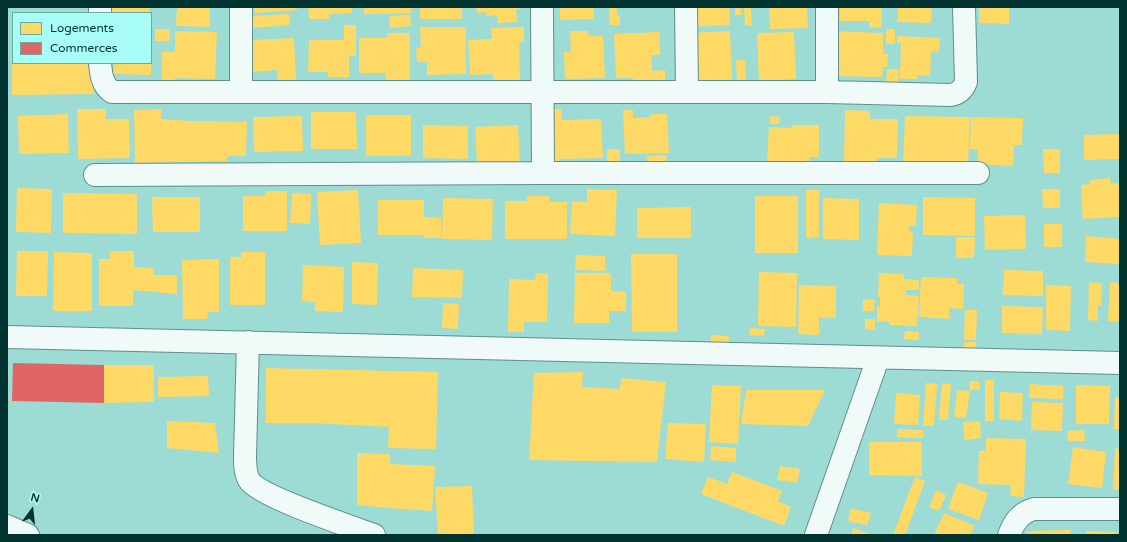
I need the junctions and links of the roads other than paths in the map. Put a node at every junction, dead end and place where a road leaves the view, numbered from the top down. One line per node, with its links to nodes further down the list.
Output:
1 (241, 7): 7 (street)
2 (542, 7): 8 (street)
3 (686, 7): 9 (street)
4 (827, 7): 10 (street)
5 (964, 7): 10 (street)
6 (100, 64): 7 (street)
7 (241, 91): 8 (street)
8 (543, 91): 9 (street); 11 (street)
9 (687, 92): 10 (street)
10 (827, 92)
11 (543, 173): 12 (street); 13 (street)
12 (978, 173)
13 (95, 175)
14 (7, 337): 15 (street)
15 (248, 342): 16 (street); 21 (street)
16 (878, 358): 17 (street); 22 (street)
17 (1120, 363)
18 (1120, 509): 23 (street)
19 (7, 526): 20 (street)
20 (28, 535)
21 (374, 535)
22 (816, 535)
23 (1009, 535)

